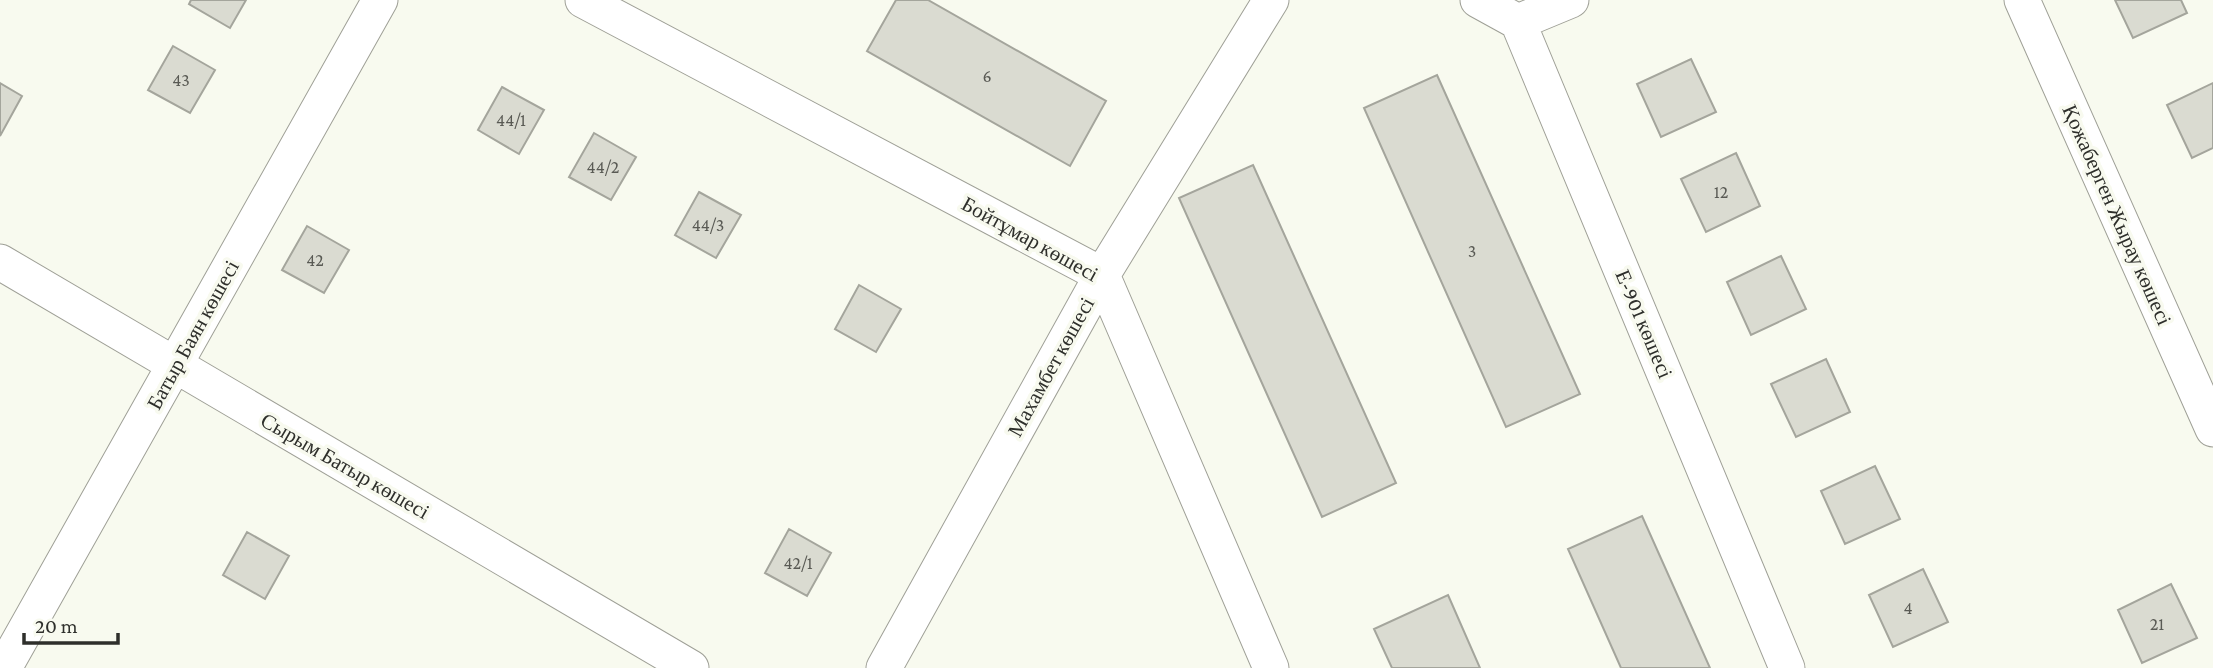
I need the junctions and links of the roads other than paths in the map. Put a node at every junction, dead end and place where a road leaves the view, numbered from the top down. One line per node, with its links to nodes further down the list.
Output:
1 (380, 0): 10 (street, Батыр Баян көшесі)
2 (583, 0): 9 (street, Бойтұмар көшесі)
3 (1271, 0): 9 (street, Махамбет көшесі)
4 (1478, 0): 7 (street)
5 (1571, 0): 7 (street)
6 (2022, 0): 11 (street, Қожаберген Жырау көшесі)
7 (1517, 22): 16 (street, Е-901 көшесі)
8 (0, 262): 10 (street, Сырым Батыр көшесі)
9 (1102, 275): 14 (street, Махамбет көшесі); 15 (street, Бойтұмар көшесі)
10 (175, 368): 12 (street, Батыр Баян көшесі); 13 (street, Сырым Батыр көшесі)
11 (2213, 429)
12 (4, 668)
13 (691, 668)
14 (884, 668)
15 (1271, 668)
16 (1787, 668)

